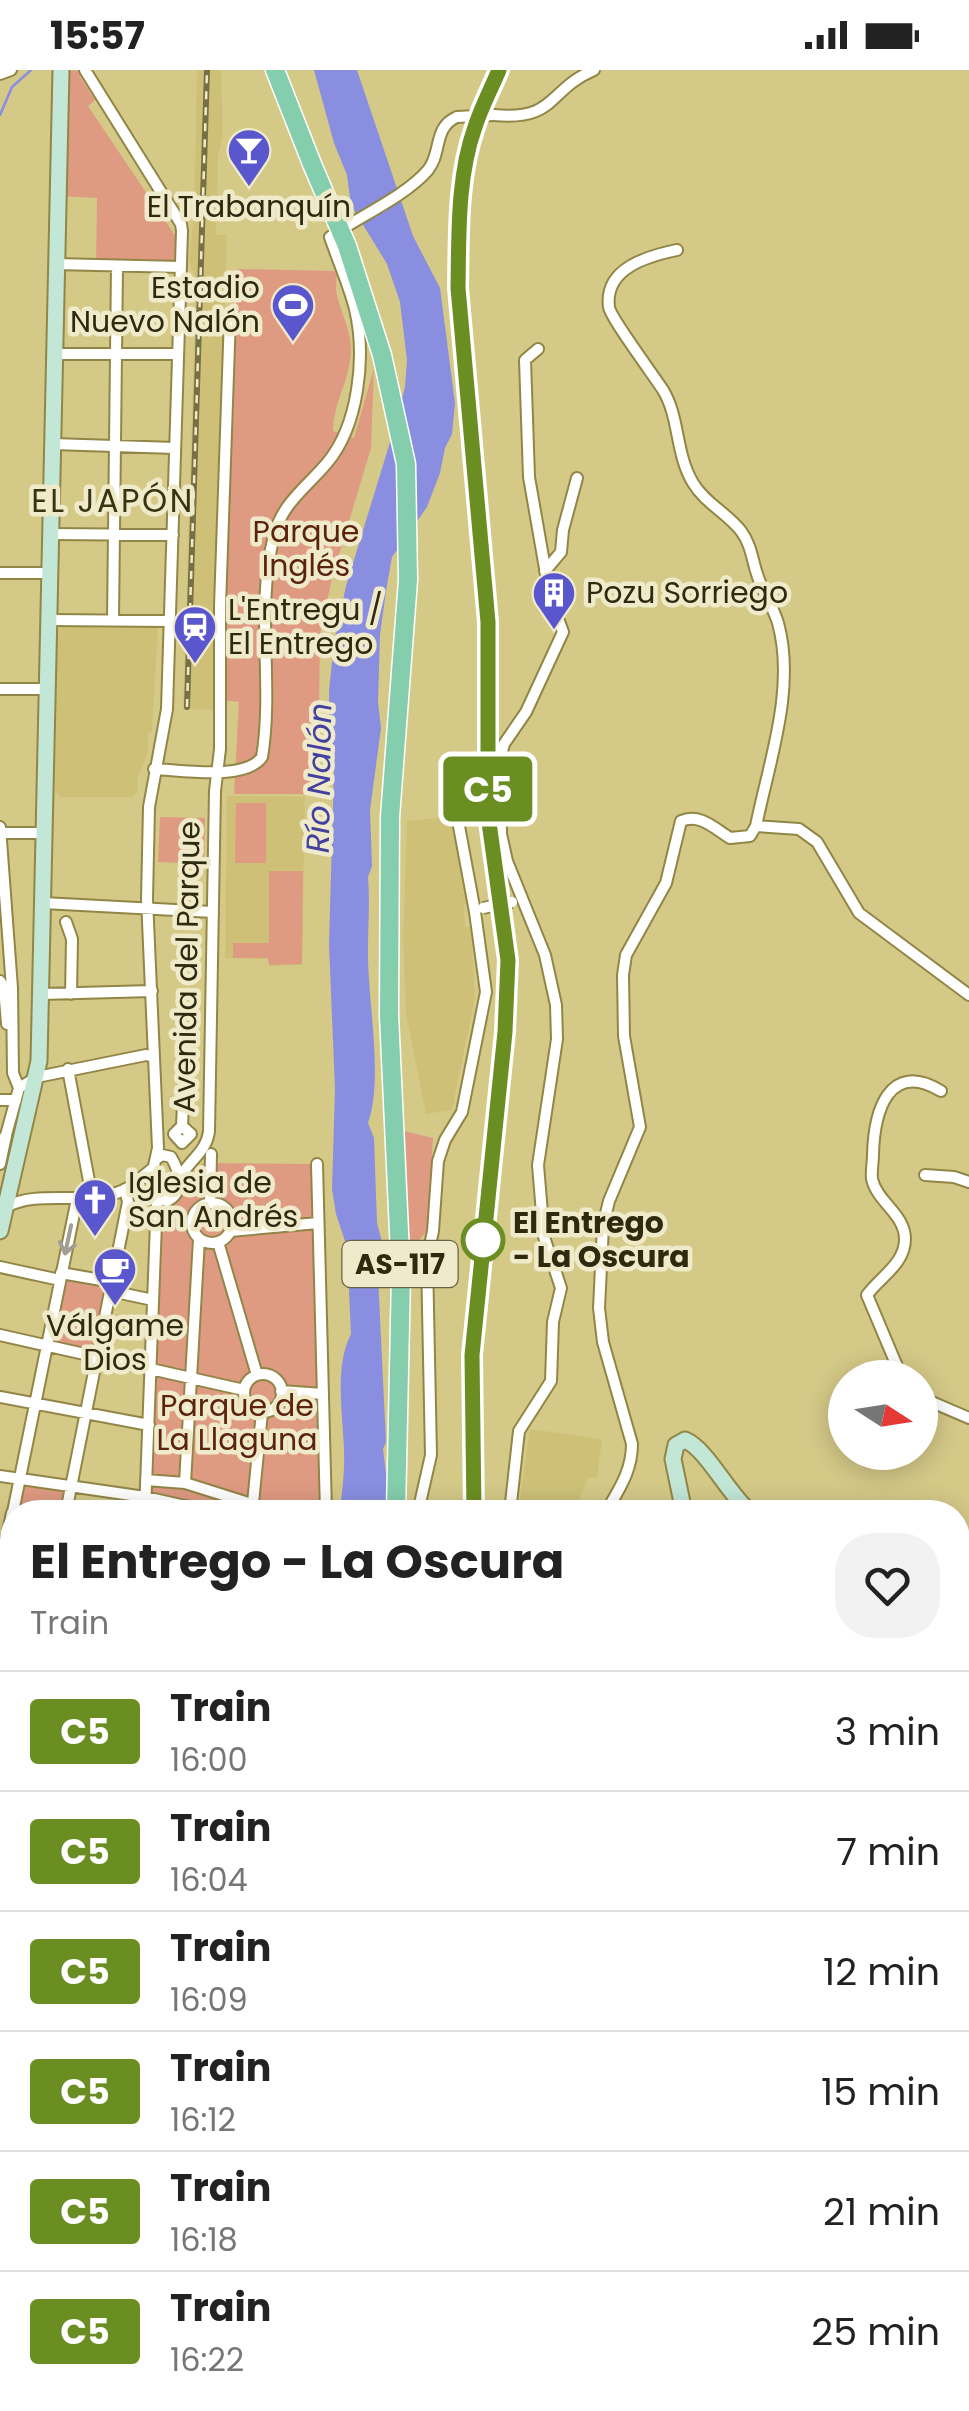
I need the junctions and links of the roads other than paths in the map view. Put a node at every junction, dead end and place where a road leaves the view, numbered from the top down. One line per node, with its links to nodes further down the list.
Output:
1 (11, 70): 6 (street)
2 (61, 70): 8 (street)
3 (85, 70): 10 (street)
4 (275, 70): 110 (main road, AS-117, bridge)
5 (594, 70): 31 (street, bridge)
6 (0, 74)
7 (677, 250): 34 (street)
8 (55, 264): 9 (street); 13 (street)
9 (116, 266): 10 (street); 14 (street)
10 (181, 268): 15 (street)
11 (230, 316): 31 (street, Avenida del Parque)
12 (538, 350): 23 (street)
13 (53, 354): 14 (street); 16 (street)
14 (115, 354): 15 (street); 17 (street)
15 (178, 354): 18 (street)
16 (53, 444): 17 (street); 20 (street)
17 (114, 446): 18 (street); 21 (street)
18 (176, 448): 22 (street)
19 (577, 478): 23 (street)
20 (50, 534): 21 (street); 24 (street)
21 (113, 534): 22 (street); 27 (street)
22 (173, 535): 28 (street)
23 (545, 571): 37 (street)
24 (49, 573): 25 (street); 26 (street)
25 (0, 574)
26 (49, 620): 27 (street); 30 (street)
27 (112, 620): 28 (street)
28 (170, 621): 32 (street)
29 (0, 690): 30 (street)
30 (48, 690): 36 (street)
31 (217, 772): 32 (street); 42 (street, Avenida del Parque)
32 (152, 775): 39 (street)
33 (456, 810): 40 (street)
34 (756, 826): 47 (street); 113 (street)
35 (0, 830): 36 (street); 48 (street)
36 (44, 834): 38 (street)
37 (517, 901): 40 (street, bridge); 112 (street)
38 (43, 903): 41 (street); 45 (street)
39 (149, 910): 41 (street); 42 (street); 44 (street)
40 (479, 910): 111 (street)
41 (64, 912): 46 (street)
42 (213, 912): 60 (street, Avenida del Parque)
43 (0, 981): 48 (street)
44 (152, 991): 46 (street); 49 (street)
45 (41, 994): 46 (street); 51 (street)
46 (71, 994)
47 (969, 995)
48 (8, 1040): 53 (street)
49 (154, 1057): 50 (street); 59 (street)
50 (68, 1069): 51 (street); 68 (street)
51 (37, 1075): 53 (street); 65 (street)
52 (941, 1091): 84 (street)
53 (18, 1094): 54 (street); 57 (street)
54 (0, 1100)
55 (183, 1104): 56 (street)
56 (182, 1126)
57 (3, 1139): 61 (street)
58 (212, 1154): 71 (street)
59 (161, 1155): 60 (street, Avenida del Parque); 64 (street); 67 (street); 69 (street)
60 (194, 1158): 64 (street, Avenida del Parque)
61 (0, 1164)
62 (317, 1164): 73 (street)
63 (925, 1176): 66 (street)
64 (180, 1177): 69 (street, Avenida del Parque)
65 (6, 1180): 72 (street)
66 (969, 1182)
67 (127, 1188): 68 (street); 69 (street); 79 (street)
68 (92, 1197): 70 (street)
69 (159, 1197): 80 (street, Avenida del Parque)
70 (77, 1199): 72 (street); 78 (street, one-way to 78)
71 (210, 1204): 74 (street); 75 (street)
72 (2, 1218)
73 (318, 1223): 74 (street); 90 (street)
74 (230, 1231): 76 (street)
75 (200, 1239): 76 (street); 87 (street)
76 (218, 1242): 86 (street)
77 (0, 1267): 78 (street)
78 (61, 1277): 79 (street); 82 (street)
79 (112, 1287): 80 (street); 83 (street)
80 (153, 1300): 85 (street)
81 (0, 1334): 82 (street)
82 (48, 1345): 83 (street); 92 (street)
83 (98, 1356): 85 (street); 95 (street)
84 (894, 1360)
85 (152, 1367): 87 (street); 97 (street)
86 (257, 1375): 88 (street); 89 (street)
87 (188, 1377): 88 (street); 101 (street)
88 (244, 1390): 94 (street)
89 (282, 1391): 90 (street); 94 (street)
90 (323, 1394): 109 (street)
91 (0, 1397): 92 (street)
92 (36, 1405): 95 (street); 99 (street)
93 (938, 1405): 96 (street)
94 (262, 1412): 108 (street)
95 (88, 1414): 97 (street); 102 (street)
96 (969, 1418)
97 (149, 1426): 100 (street)
98 (0, 1476): 99 (street)
99 (20, 1479): 102 (street); 104 (street)
100 (146, 1480): 101 (street); 103 (street)
101 (184, 1483): 107 (street)
102 (72, 1487): 103 (street); 105 (street)
103 (146, 1498): 106 (street)
104 (15, 1500)
105 (69, 1500)
106 (155, 1500)
107 (240, 1500)
108 (253, 1500)
109 (326, 1500)
110 (396, 1500)
111 (421, 1500)
112 (511, 1500)
113 (613, 1500)
114 (682, 1500): 115 (street)
115 (736, 1500)

